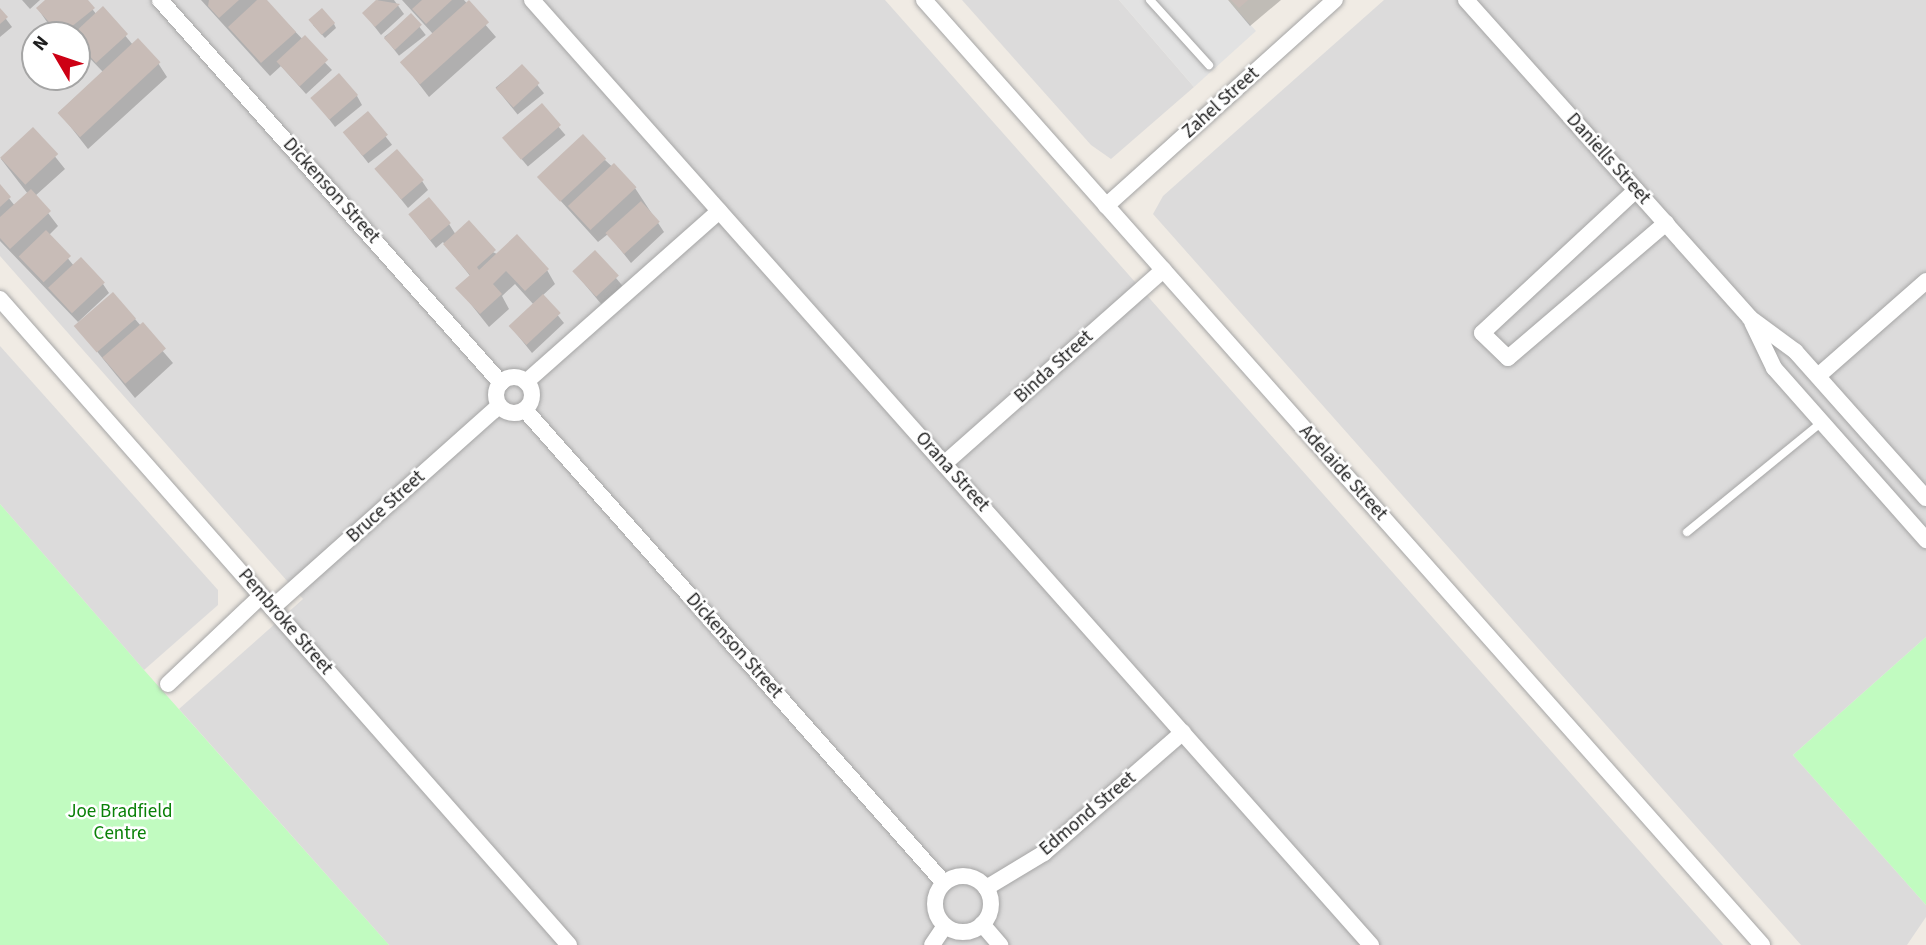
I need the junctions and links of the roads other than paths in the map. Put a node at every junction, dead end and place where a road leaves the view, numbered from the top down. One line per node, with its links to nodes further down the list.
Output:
1 (160, 0): 18 (street, Dickenson Street)
2 (532, 0): 10 (street, Orana Street)
3 (924, 0): 9 (street, Adelaide Street)
4 (1150, 0): 7 (lane)
5 (1335, 0): 9 (street, Zahel Street)
6 (1466, 0): 8 (street, Daniells Street)
7 (1209, 65)
8 (1636, 190): 11 (street, Daniells Street); 11 (street)
9 (1106, 206): 12 (street, Adelaide Street)
10 (719, 211): 17 (street); 22 (street, Orana Street)
11 (1666, 223): 15 (street, Daniells Street)
12 (1163, 270): 22 (street, Binda Street); 37 (street, Adelaide Street)
13 (1926, 281): 16 (street)
14 (0, 299): 26 (street, Pembroke Street)
15 (1750, 318): 16 (street, Daniells Street); 21 (street, Daniells Street)
16 (1818, 376): 23 (street, Daniells Street)
17 (526, 382): 18 (street); 20 (street)
18 (501, 383): 19 (street)
19 (499, 406): 20 (street); 26 (street, Bruce Street)
20 (525, 410): 29 (street, Dickenson Street)
21 (1822, 422): 24 (lane); 25 (street, Daniells Street)
22 (944, 464): 28 (street, Orana Street)
23 (1926, 498)
24 (1687, 532)
25 (1926, 540)
26 (267, 602): 27 (street, Bruce Street); 33 (street, Pembroke Street)
27 (168, 684)
28 (1183, 732): 30 (street, Edmond Street); 36 (street, Orana Street)
29 (944, 883): 30 (street); 32 (street)
30 (986, 888): 31 (street)
31 (982, 924): 32 (street); 35 (street)
32 (945, 926): 34 (street)
33 (569, 945)
34 (932, 945)
35 (1000, 945)
36 (1371, 945)
37 (1762, 945)

